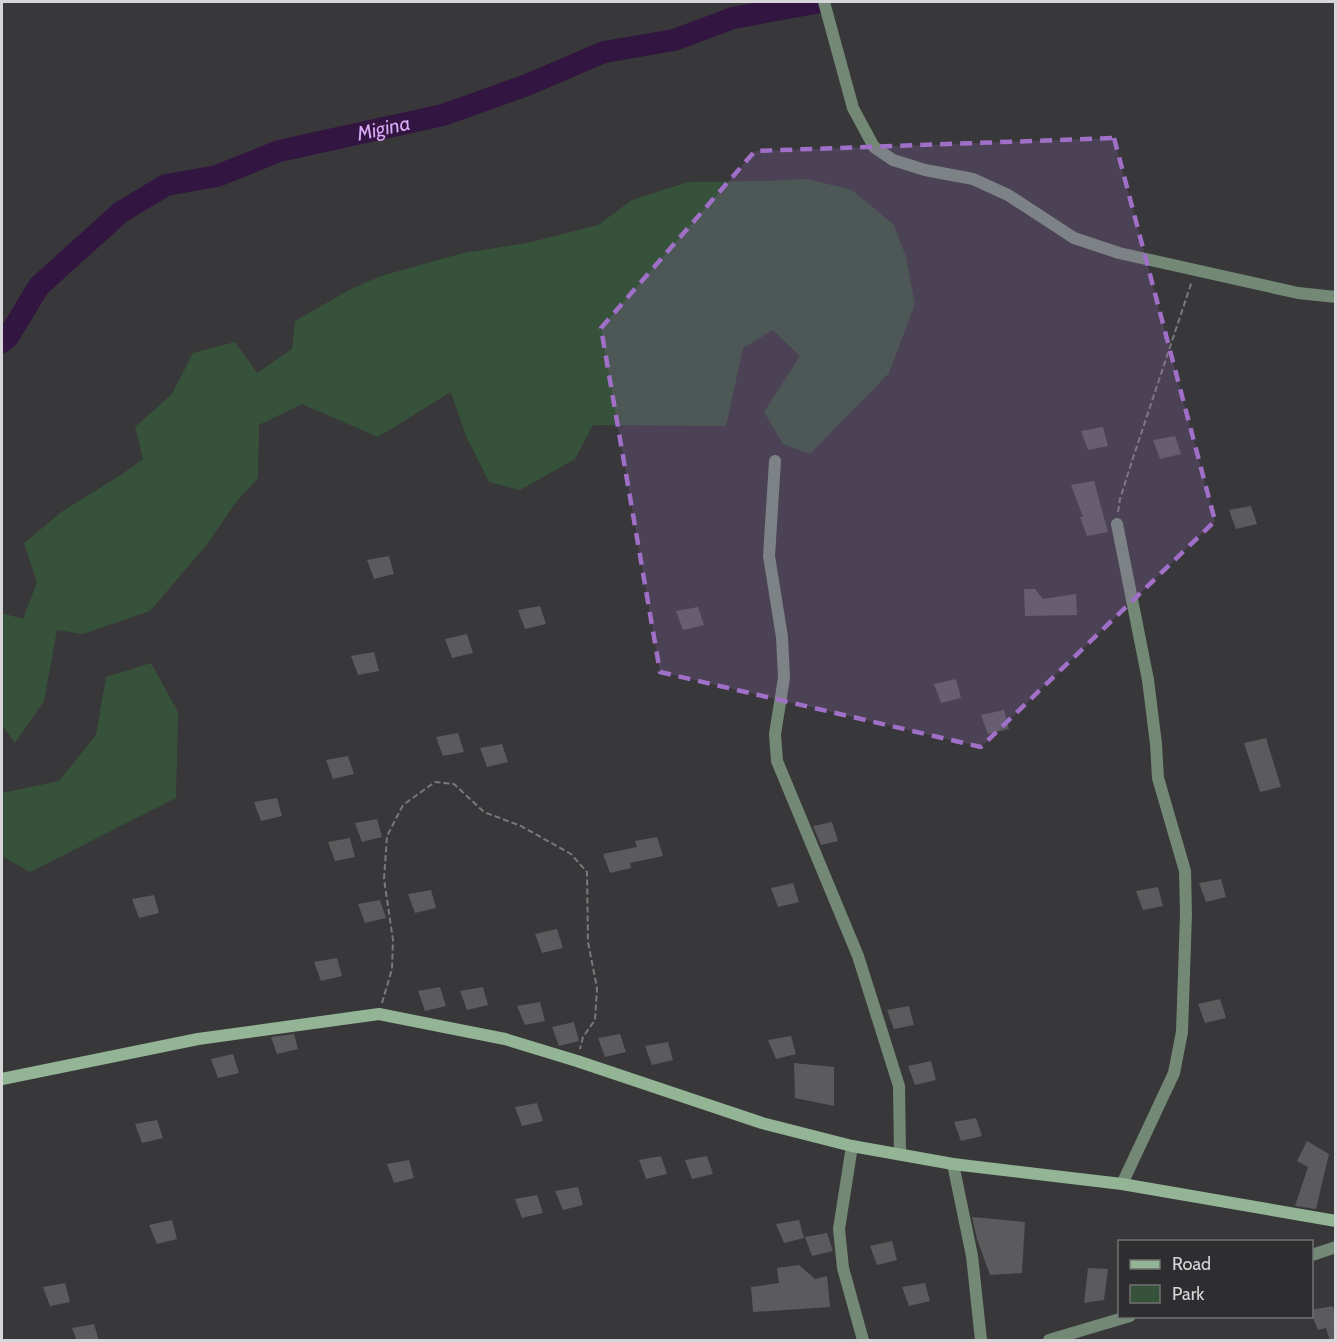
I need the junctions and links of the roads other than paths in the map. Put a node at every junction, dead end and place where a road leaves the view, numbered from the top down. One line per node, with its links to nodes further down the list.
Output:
1 (825, 5): 2 (street)
2 (1335, 297)
3 (775, 461): 7 (street)
4 (1117, 524): 9 (street)
5 (2, 1079): 6 (main road)
6 (852, 1146): 7 (main road); 14 (street)
7 (900, 1154): 8 (main road)
8 (953, 1164): 9 (main road); 15 (street)
9 (1122, 1184): 10 (main road)
10 (1335, 1221)
11 (1335, 1247): 12 (street)
12 (1313, 1254)
13 (1127, 1318): 16 (street)
14 (863, 1341)
15 (981, 1341)
16 (1049, 1341)

